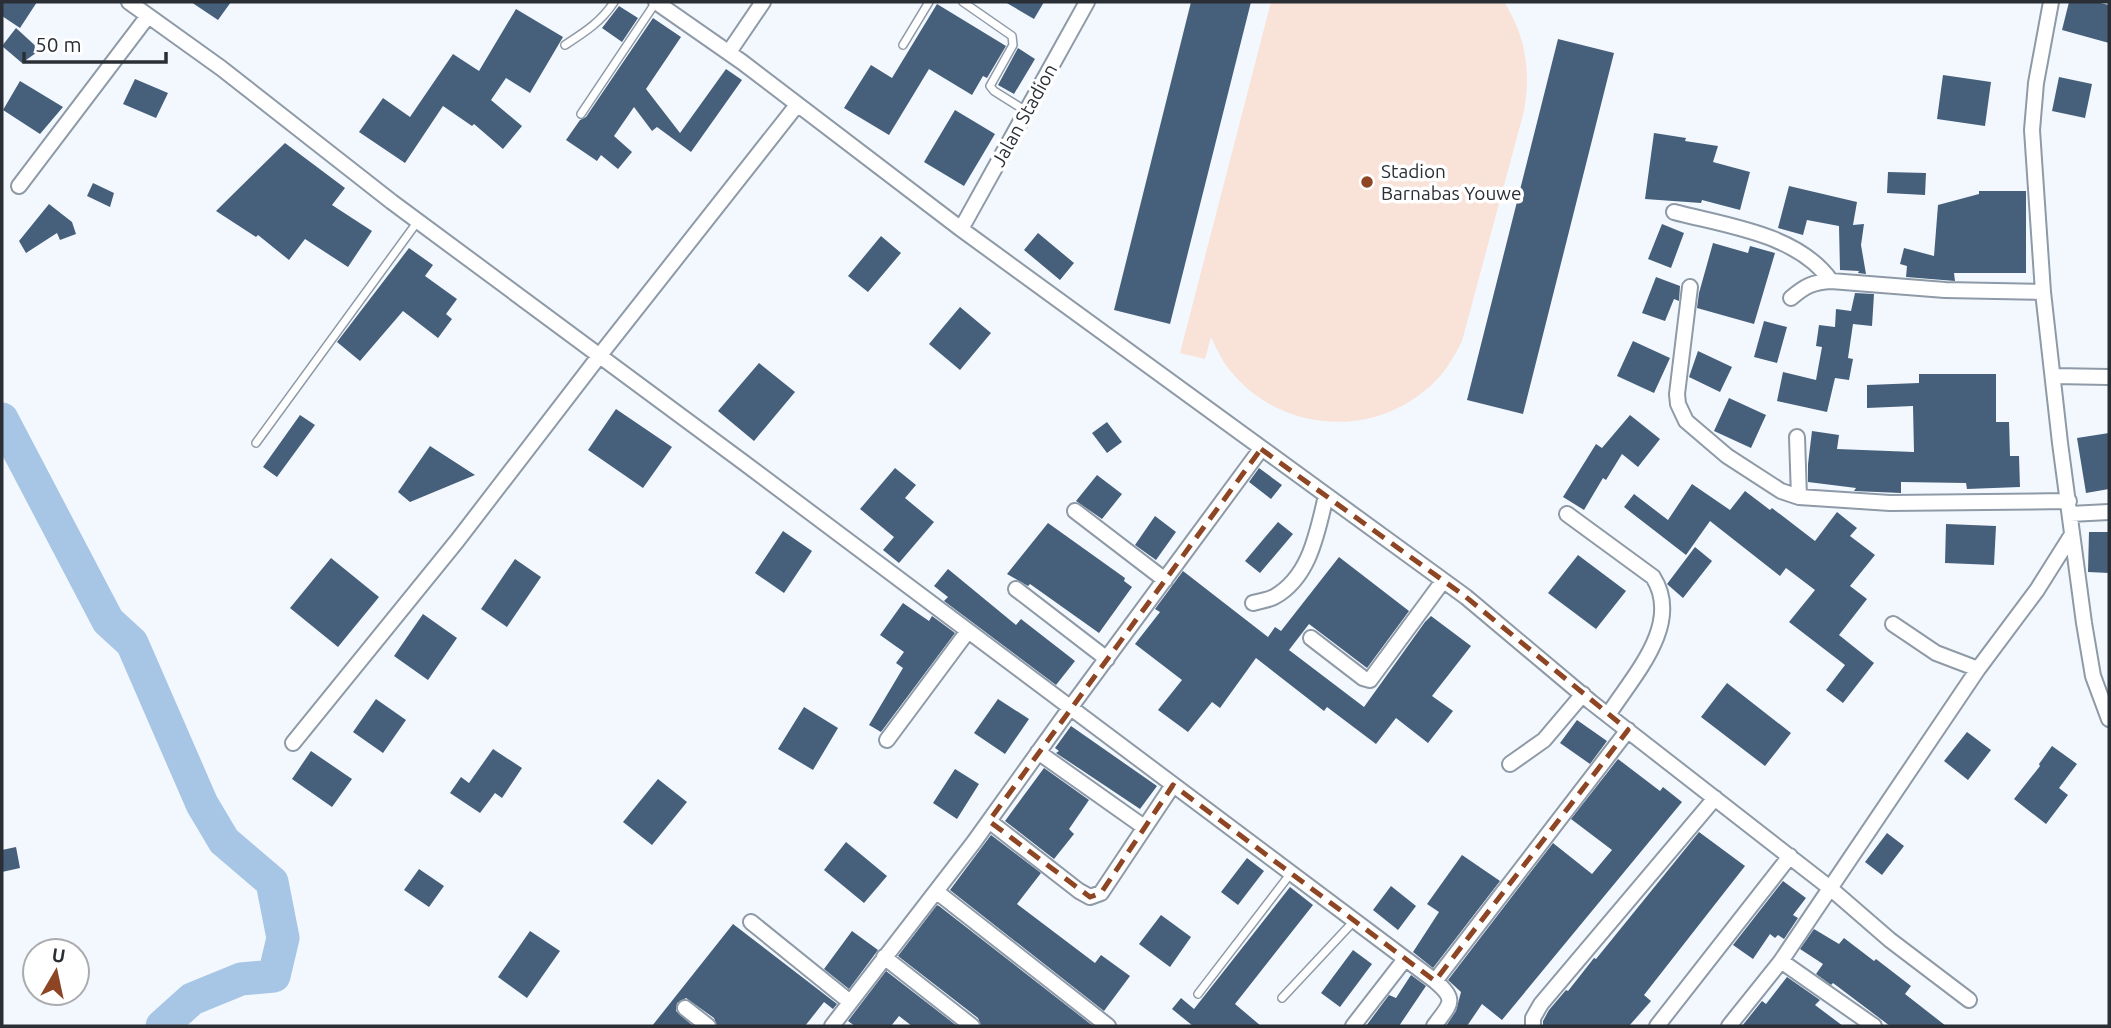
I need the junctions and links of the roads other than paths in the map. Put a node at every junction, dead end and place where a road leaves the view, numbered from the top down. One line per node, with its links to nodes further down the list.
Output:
1 (129, 2): 9 (street)
2 (614, 2): 10 (lane)
3 (656, 2): 12 (street); 15 (lane)
4 (763, 2): 12 (street)
5 (929, 2): 11 (lane)
6 (963, 2): 14 (lane)
7 (1087, 2): 14 (street, Jalan Stadion)
8 (2051, 2): 22 (street)
9 (148, 16): 16 (street); 18 (street)
10 (565, 45)
11 (903, 45)
12 (729, 52): 13 (street)
13 (797, 105): 19 (street); 24 (street)
14 (1027, 111): 19 (street, Jalan Stadion)
15 (581, 114)
16 (19, 187)
17 (1674, 212): 20 (street)
18 (418, 221): 24 (street); 28 (lane)
19 (961, 229): 29 (street)
20 (1831, 282): 22 (street); 23 (street)
21 (1690, 287): 31 (street)
22 (2043, 292): 25 (street)
23 (1791, 298)
24 (600, 355): 42 (street); 52 (street)
25 (2054, 376): 26 (street); 32 (street)
26 (2109, 377)
27 (1797, 437): 31 (street)
28 (256, 443)
29 (1261, 449): 30 (street); 37 (street)
30 (1326, 496): 38 (street); 40 (street)
31 (1799, 497): 32 (street)
32 (2070, 508): 34 (street); 36 (street)
33 (1075, 511): 37 (street)
34 (2109, 512)
35 (1567, 514): 48 (street)
36 (2071, 536): 45 (street); 49 (street)
37 (1165, 580): 44 (street)
38 (1443, 581): 43 (street); 46 (street)
39 (1016, 589): 44 (street)
40 (1253, 603)
41 (1893, 624): 45 (street)
42 (968, 631): 47 (street); 51 (street)
43 (1311, 638)
44 (1107, 659): 47 (street)
45 (1978, 669): 61 (street)
46 (1583, 694): 48 (street); 54 (street)
47 (1070, 708): 53 (street); 55 (street)
48 (1608, 715): 50 (street)
49 (2109, 719)
50 (1628, 730): 56 (street); 68 (street)
51 (887, 740)
52 (293, 743)
53 (1038, 752): 57 (street); 58 (street)
54 (1510, 764)
55 (1173, 785): 58 (street); 60 (street)
56 (1715, 798): 59 (street); 80 (street)
57 (989, 821): 58 (street); 62 (street)
58 (1144, 827)
59 (1790, 856): 61 (street); 81 (street)
60 (1291, 873): 63 (street); 69 (lane)
61 (1830, 888): 67 (street); 71 (street)
62 (937, 892): 65 (street); 77 (street)
63 (1354, 920): 66 (street); 70 (lane)
64 (751, 922): 72 (street)
65 (884, 957): 72 (street); 76 (street)
66 (1405, 959): 68 (street); 78 (street)
67 (1781, 961): 82 (street); 83 (street)
68 (1435, 981): 79 (street)
69 (1198, 994)
70 (1282, 998)
71 (1969, 1000)
72 (850, 1002): 75 (street)
73 (685, 1008): 74 (street)
74 (708, 1026)
75 (833, 1026)
76 (972, 1026)
77 (1108, 1026)
78 (1353, 1026)
79 (1434, 1026)
80 (1533, 1026)
81 (1657, 1026)
82 (1731, 1026)
83 (1874, 1026)

